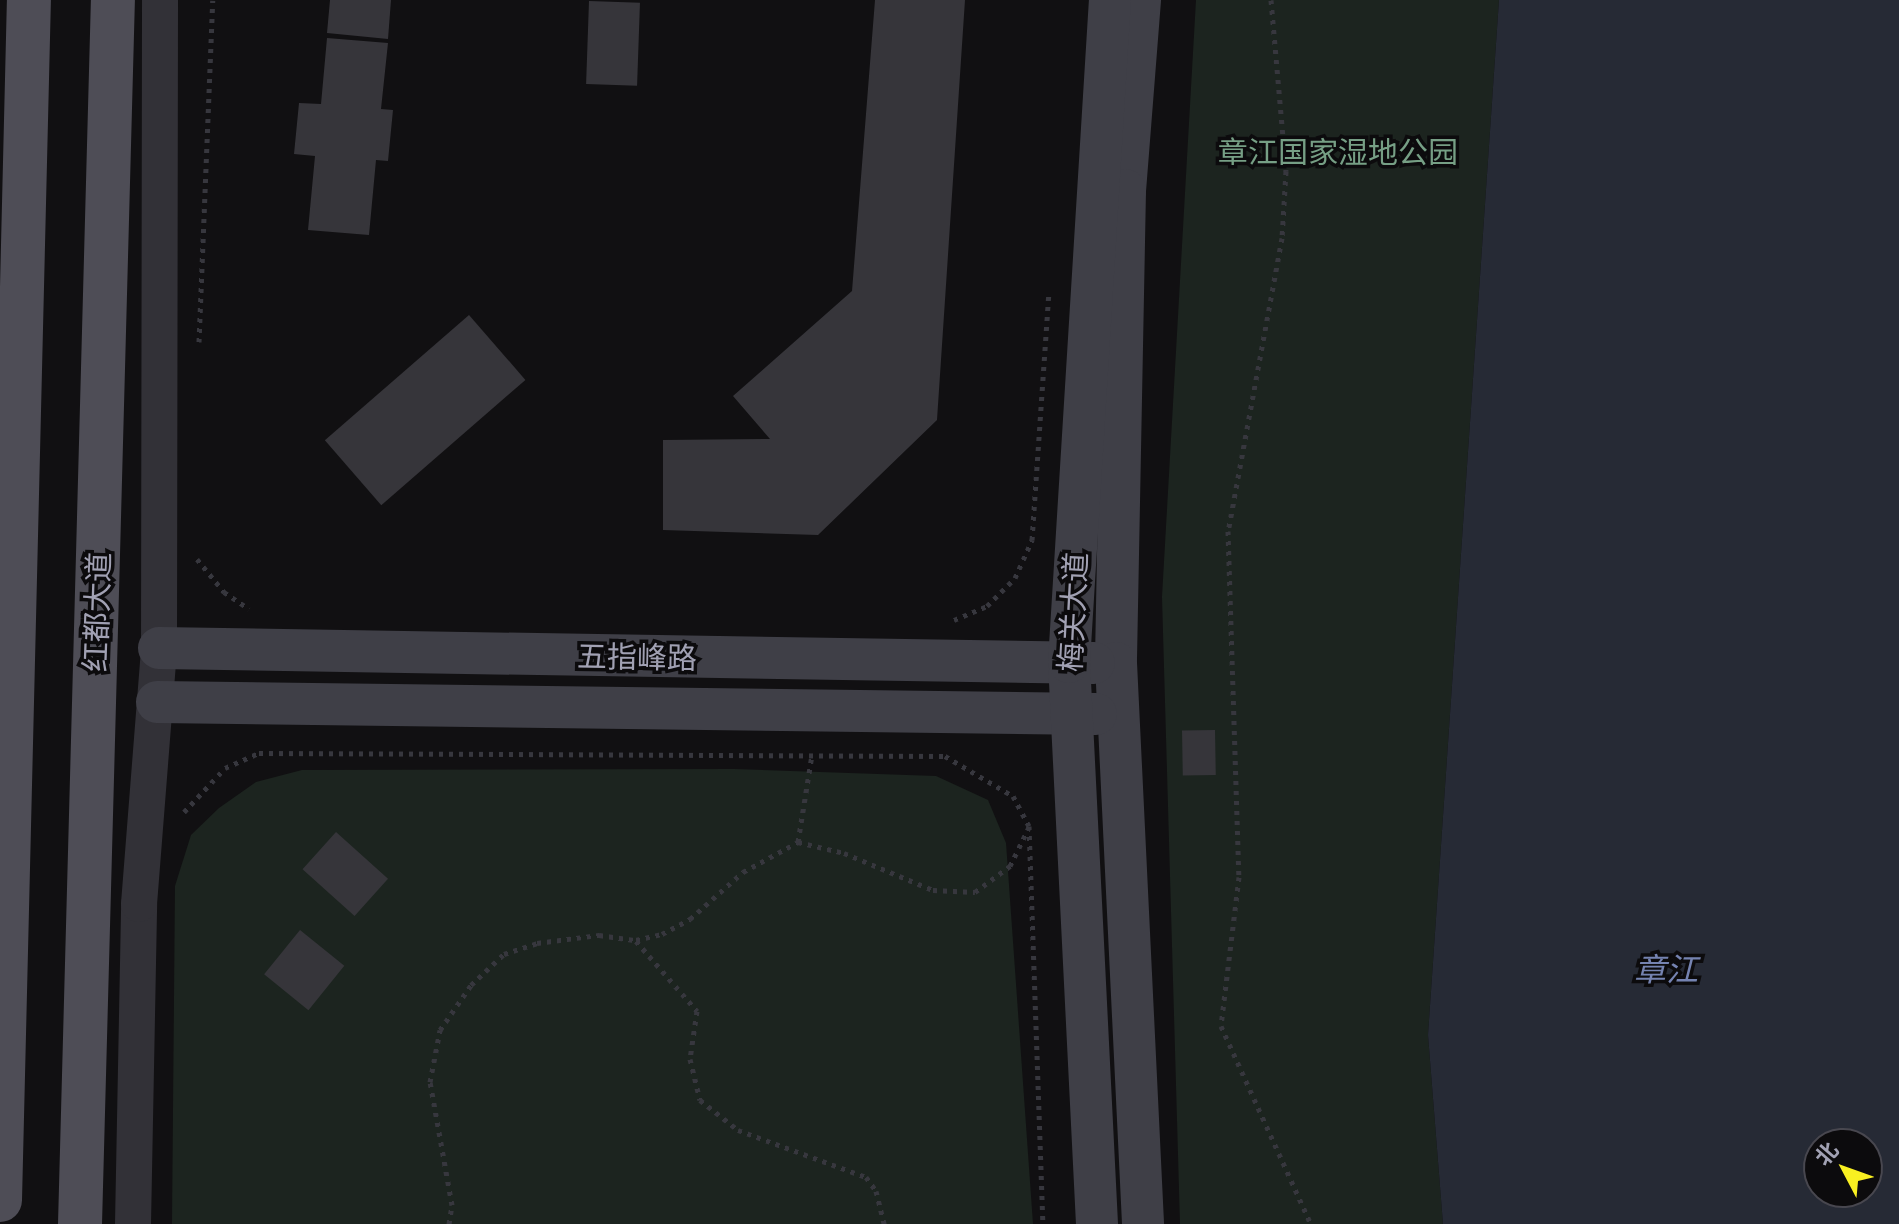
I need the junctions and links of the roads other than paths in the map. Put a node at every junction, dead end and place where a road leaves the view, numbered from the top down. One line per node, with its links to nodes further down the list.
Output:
1 (29, 0): 12 (main road)
2 (113, 0): 13 (main road, 红都大道)
3 (160, 0): 6 (street)
4 (1110, 0): 7 (main road, 梅关大道)
5 (1140, 0): 8 (main road, 梅关大道)
6 (159, 648): 7 (main road, 五指峰路); 9 (street)
7 (1069, 662): 8 (main road, 五指峰路); 10 (main road, 梅关大道)
8 (1116, 663): 11 (main road, 梅关大道)
9 (157, 702): 10 (main road); 14 (street)
10 (1069, 714): 11 (main road); 15 (main road, 梅关大道)
11 (1118, 714): 16 (main road, 梅关大道)
12 (0, 1200)
13 (80, 1224)
14 (133, 1224)
15 (1097, 1224)
16 (1143, 1224)

